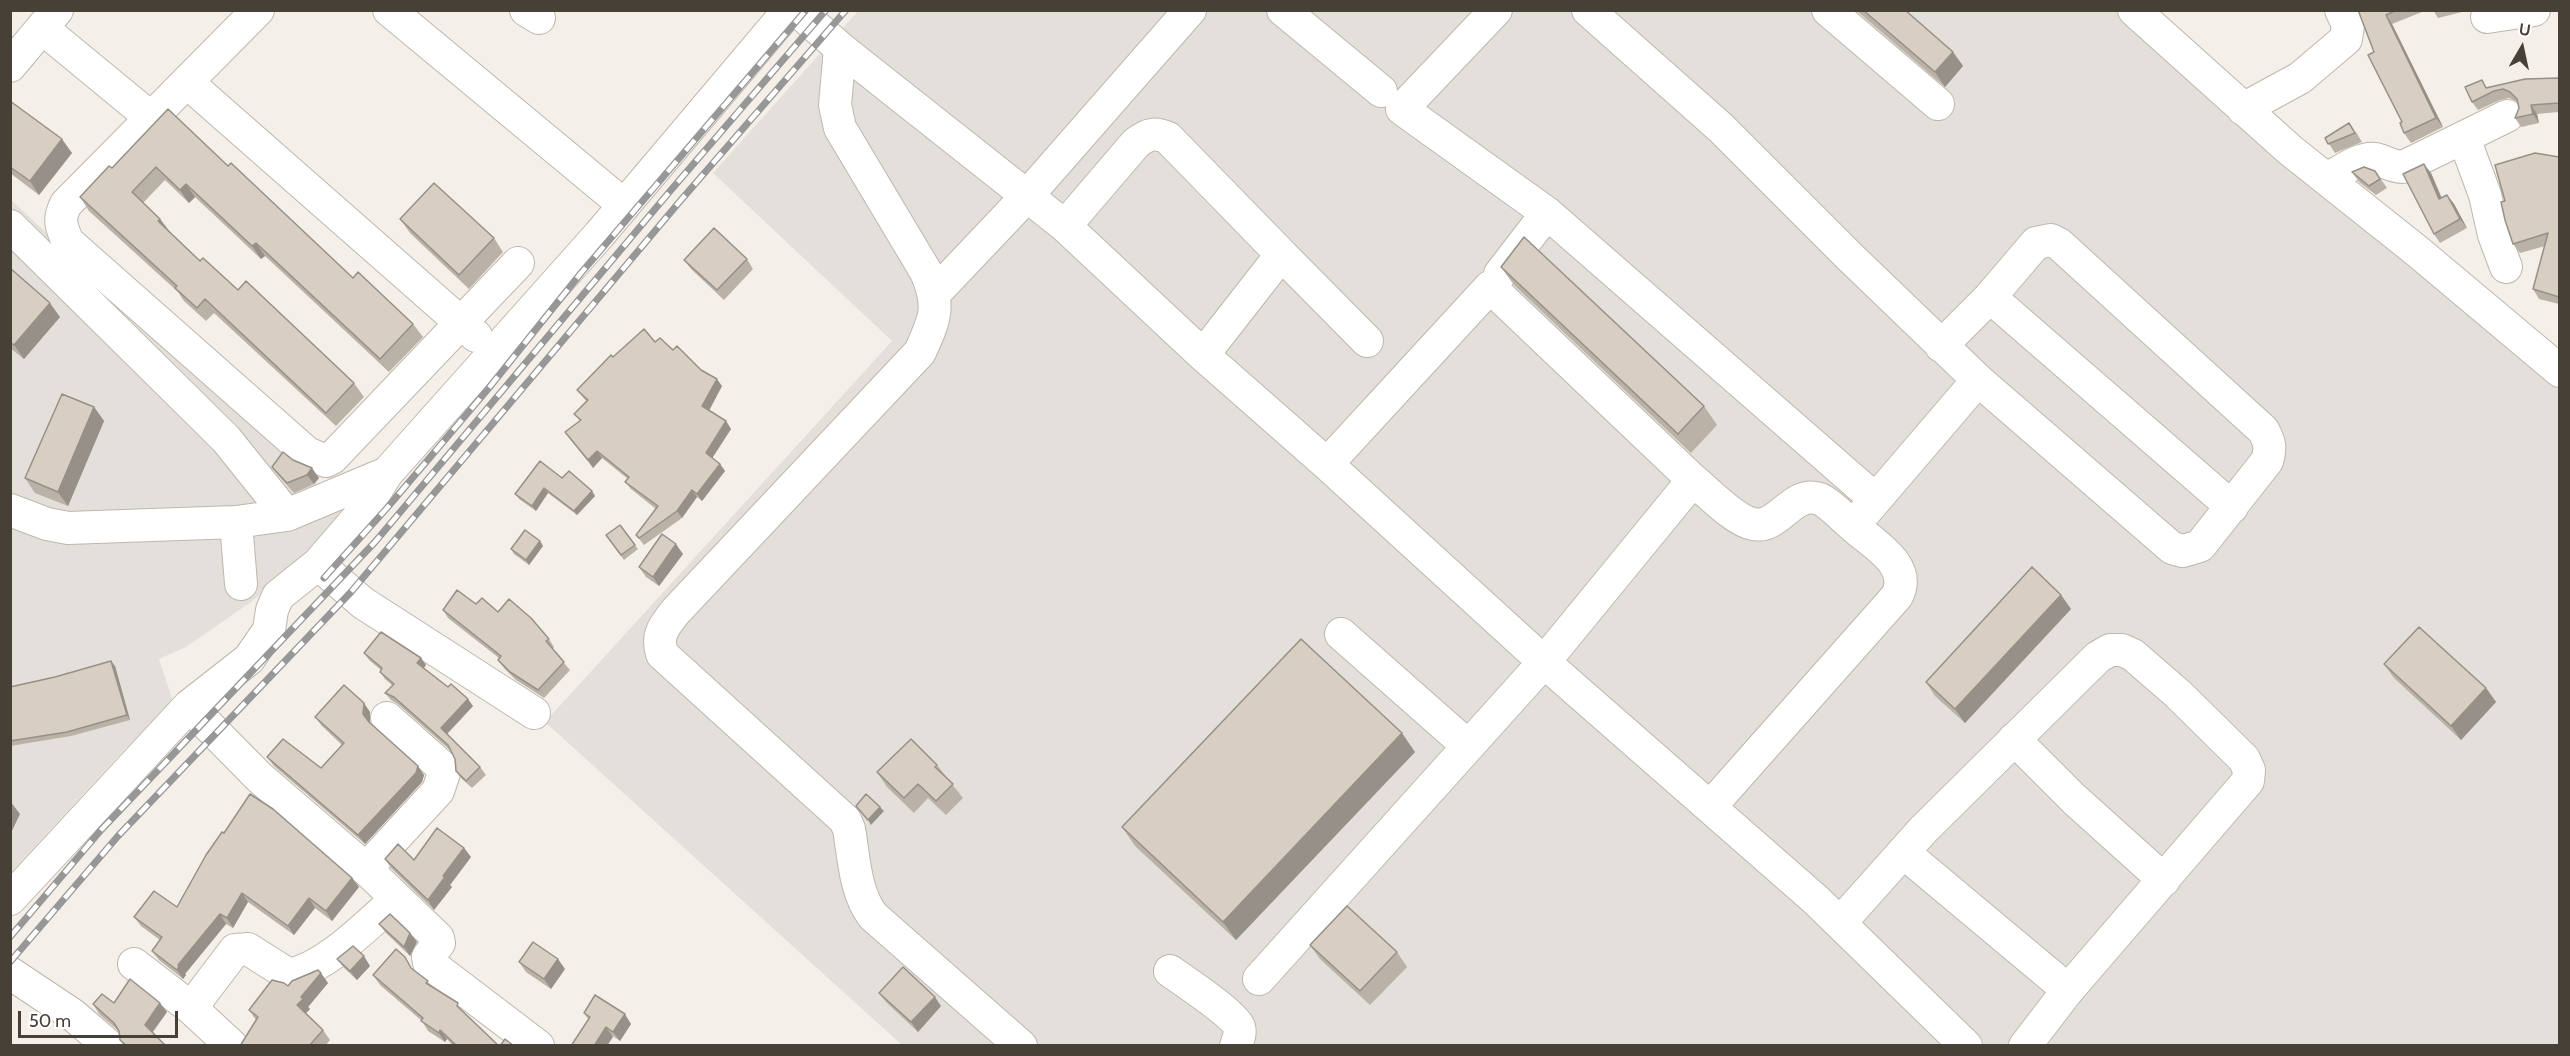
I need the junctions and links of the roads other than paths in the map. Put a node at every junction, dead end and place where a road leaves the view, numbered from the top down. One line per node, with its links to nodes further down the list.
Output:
1 (258, 10): 17 (street)
2 (789, 10): 26 (street)
3 (797, 10): 15 (street)
4 (1191, 10): 25 (street)
5 (1283, 10): 18 (street)
6 (1496, 10): 27 (street)
7 (1588, 10): 38 (street)
8 (1827, 10): 19 (street)
9 (2134, 10): 20 (street)
10 (2341, 10): 20 (street)
11 (2534, 10): 13 (street)
12 (401, 14): 26 (street)
13 (2487, 17)
14 (49, 19): 16 (street); 21 (street)
15 (840, 48): 25 (street); 34 (street)
16 (10, 66)
17 (188, 83): 21 (street); 36 (street)
18 (1381, 91)
19 (1938, 104)
20 (2243, 109): 24 (street)
21 (150, 117): 36 (street)
22 (2507, 117): 23 (street)
23 (2464, 138): 24 (street); 32 (street)
24 (2326, 179): 41 (street)
25 (1027, 196): 29 (street); 34 (street)
26 (624, 205): 39 (street)
27 (1547, 213): 33 (street); 46 (street)
28 (10, 226): 49 (street)
29 (1065, 226): 30 (street); 40 (street)
30 (1283, 256): 37 (street); 40 (street)
31 (518, 263): 36 (street)
32 (2506, 267)
33 (1490, 287): 43 (street); 45 (street)
34 (935, 293): 78 (street)
35 (1990, 297): 38 (street); 47 (street); 47 (street)
36 (461, 322): 39 (street)
37 (1367, 341)
38 (1941, 346): 42 (street)
39 (495, 353): 44 (street)
40 (1203, 355): 43 (street)
41 (2559, 371)
42 (1978, 380): 46 (street); 47 (street)
43 (1327, 464): 55 (street)
44 (387, 473): 49 (street); 52 (street)
45 (1693, 480): 51 (street); 55 (street)
46 (1875, 499): 51 (street)
47 (2232, 507)
48 (10, 510): 50 (street)
49 (287, 514): 50 (street)
50 (236, 522): 53 (street)
51 (1852, 526): 61 (street)
52 (318, 564): 56 (street); 57 (street)
53 (241, 584)
54 (1341, 634): 60 (street)
55 (1544, 662): 60 (street); 61 (street)
56 (189, 706): 63 (street); 65 (street)
57 (534, 713)
58 (387, 718): 63 (street)
59 (2014, 739): 62 (street); 64 (street); 64 (street)
60 (1468, 746): 71 (street)
61 (1710, 807): 67 (street)
62 (1904, 852): 67 (street); 72 (street)
63 (366, 869): 66 (street)
64 (2164, 880): 72 (street)
65 (10, 899)
66 (397, 899): 73 (street); 77 (street)
67 (1840, 923): 80 (street)
68 (134, 964): 73 (street)
69 (1170, 971): 79 (street)
70 (10, 973): 74 (street)
71 (1259, 979)
72 (2068, 990): 81 (street)
73 (191, 1008): 76 (street)
74 (79, 1035): 75 (street)
75 (109, 1046)
76 (232, 1046)
77 (538, 1046)
78 (1021, 1046)
79 (1236, 1046)
80 (1966, 1046)
81 (2025, 1046)

